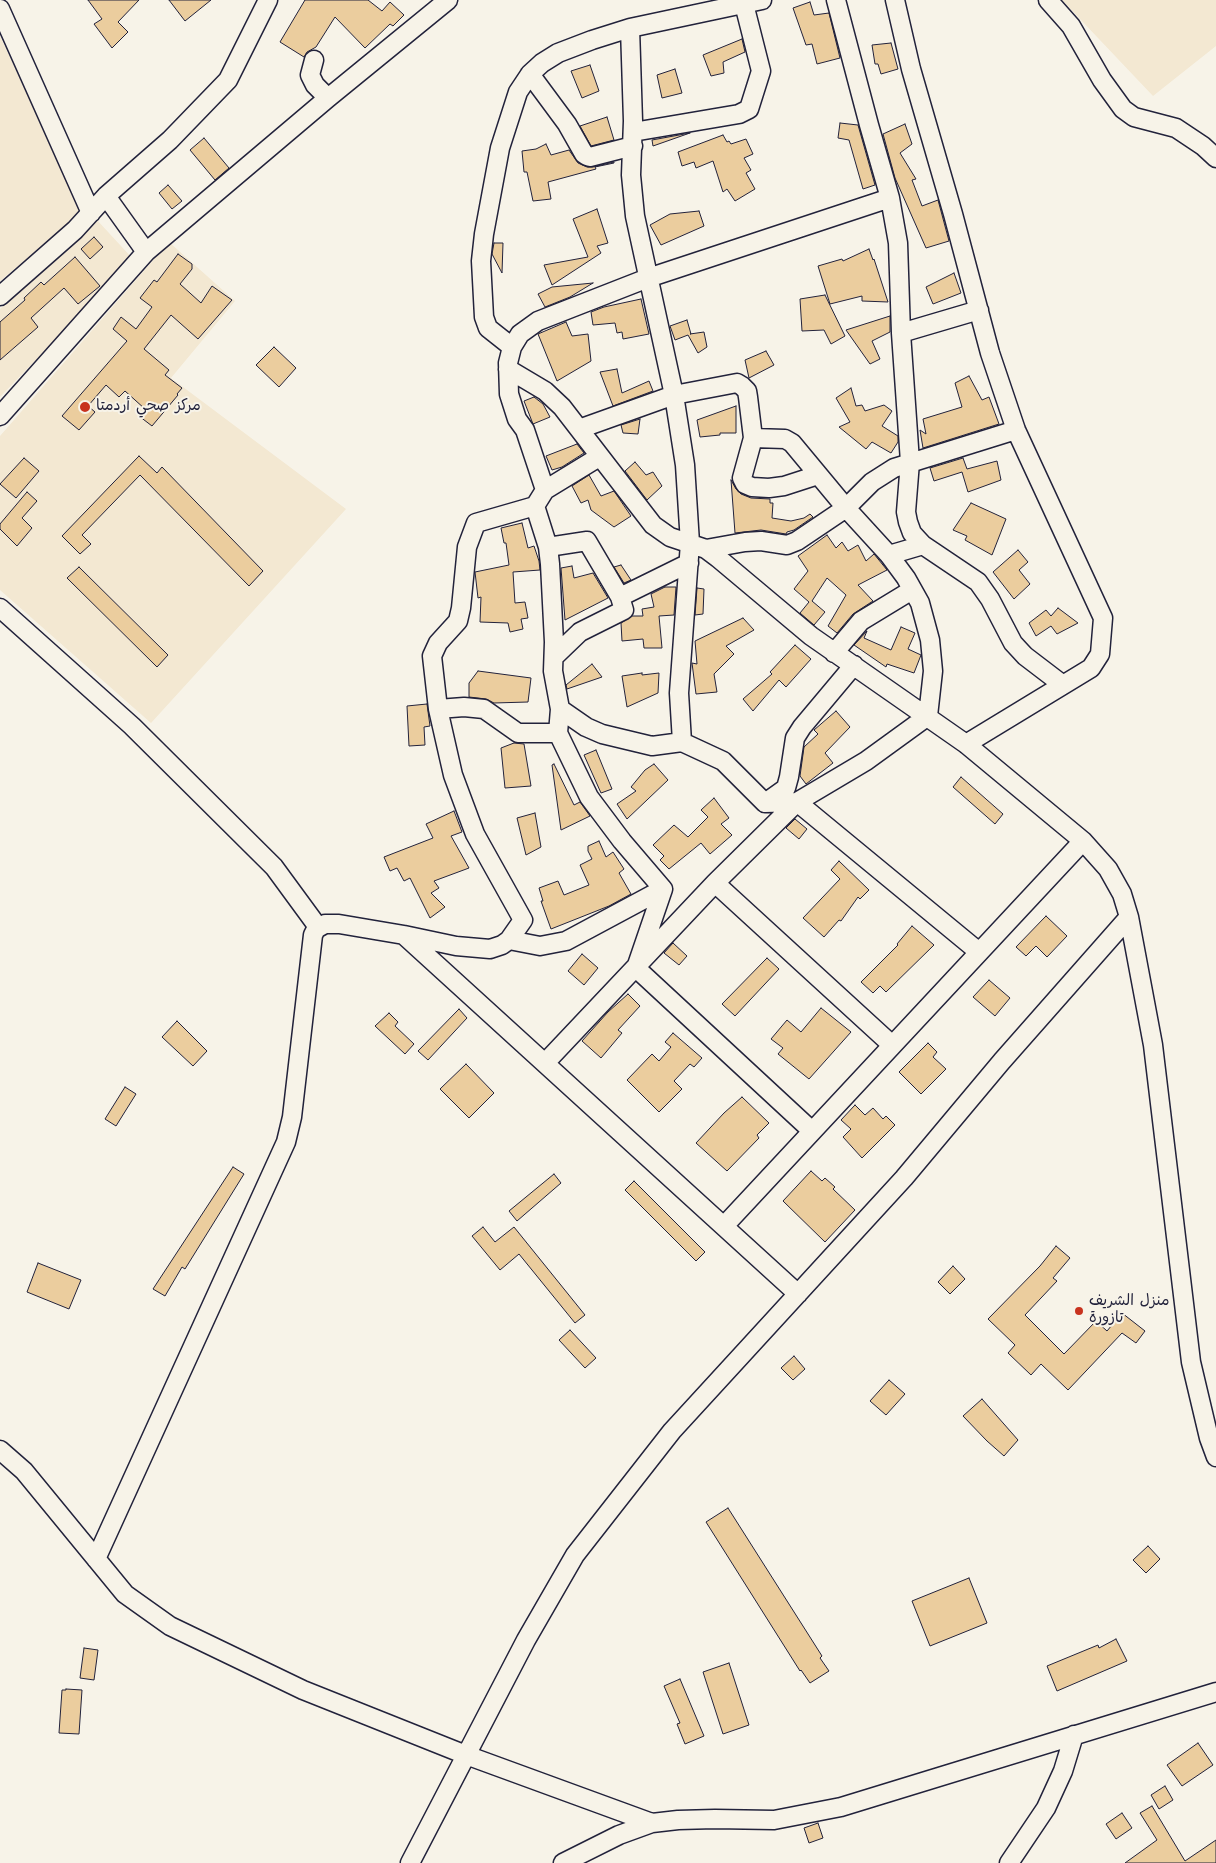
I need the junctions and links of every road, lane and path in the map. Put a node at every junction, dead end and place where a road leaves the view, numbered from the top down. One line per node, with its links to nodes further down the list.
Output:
1 (268, 0): 15 (street)
2 (448, 0): 12 (street)
3 (762, 0): 7 (street)
4 (836, 0): 16 (street)
5 (895, 0): 21 (street)
6 (1048, 0): 14 (street)
7 (744, 4): 9 (street); 13 (street)
8 (0, 10): 17 (street)
9 (630, 28): 11 (street); 13 (street)
10 (314, 60): 12 (street)
11 (530, 74): 13 (street); 23 (street)
12 (328, 98): 18 (street)
13 (633, 139): 19 (street)
14 (1216, 158)
15 (106, 196): 17 (street); 18 (street)
16 (890, 198): 19 (street); 22 (street)
17 (91, 212): 20 (street)
18 (146, 252): 26 (street)
19 (648, 278): 23 (street); 25 (street)
20 (0, 296)
21 (979, 310): 22 (street); 28 (street)
22 (901, 333): 31 (street)
23 (512, 347): 24 (street)
24 (508, 369): 27 (street); 33 (street)
25 (674, 395): 27 (street); 29 (street); 38 (street)
26 (0, 416)
27 (580, 429): 30 (street)
28 (1016, 430): 31 (street); 47 (street)
29 (753, 438): 32 (street); 32 (street)
30 (599, 457): 33 (street); 38 (street)
31 (910, 462): 35 (street); 36 (street)
32 (818, 475): 35 (street)
33 (545, 490): 34 (street)
34 (535, 506): 37 (street); 48 (street)
35 (846, 508): 38 (street); 39 (street)
36 (923, 545): 39 (street); 47 (street)
37 (548, 546): 42 (street); 45 (street)
38 (698, 546): 40 (street); 44 (street)
39 (889, 555): 41 (street)
40 (689, 563): 42 (street); 52 (street)
41 (912, 590): 44 (street); 50 (street)
42 (620, 596): 45 (street)
43 (0, 608): 60 (street)
44 (834, 653): 46 (street)
45 (554, 657): 49 (street)
46 (854, 665): 50 (street); 55 (street)
47 (1064, 685): 53 (street)
48 (438, 709): 51 (street); 62 (street)
49 (560, 709): 51 (street); 52 (street)
50 (928, 716): 53 (street); 54 (street)
51 (558, 733): 58 (street)
52 (682, 742): 55 (street)
53 (966, 744): 56 (street)
54 (797, 802): 55 (street); 57 (street); 63 (street)
55 (765, 803)
56 (1083, 841): 59 (street); 63 (street)
57 (715, 884): 64 (street); 65 (street)
58 (663, 889): 62 (street); 64 (street)
59 (1129, 917): 69 (street); 71 (street)
60 (318, 927): 61 (street); 72 (street)
61 (404, 935): 62 (street); 66 (street)
62 (509, 940)
63 (979, 952): 65 (street)
64 (636, 968): 66 (street); 67 (street)
65 (892, 1045): 67 (street)
66 (545, 1063): 68 (street)
67 (812, 1131): 68 (street)
68 (724, 1226): 69 (street)
69 (798, 1294): 75 (street)
70 (0, 1450): 72 (street)
71 (1216, 1457)
72 (96, 1560): 75 (street)
73 (1216, 1692): 74 (street)
74 (1074, 1736): 76 (street); 79 (street)
75 (466, 1754): 76 (street); 77 (street)
76 (652, 1823): 78 (street)
77 (410, 1863)
78 (563, 1863)
79 (1009, 1863)

